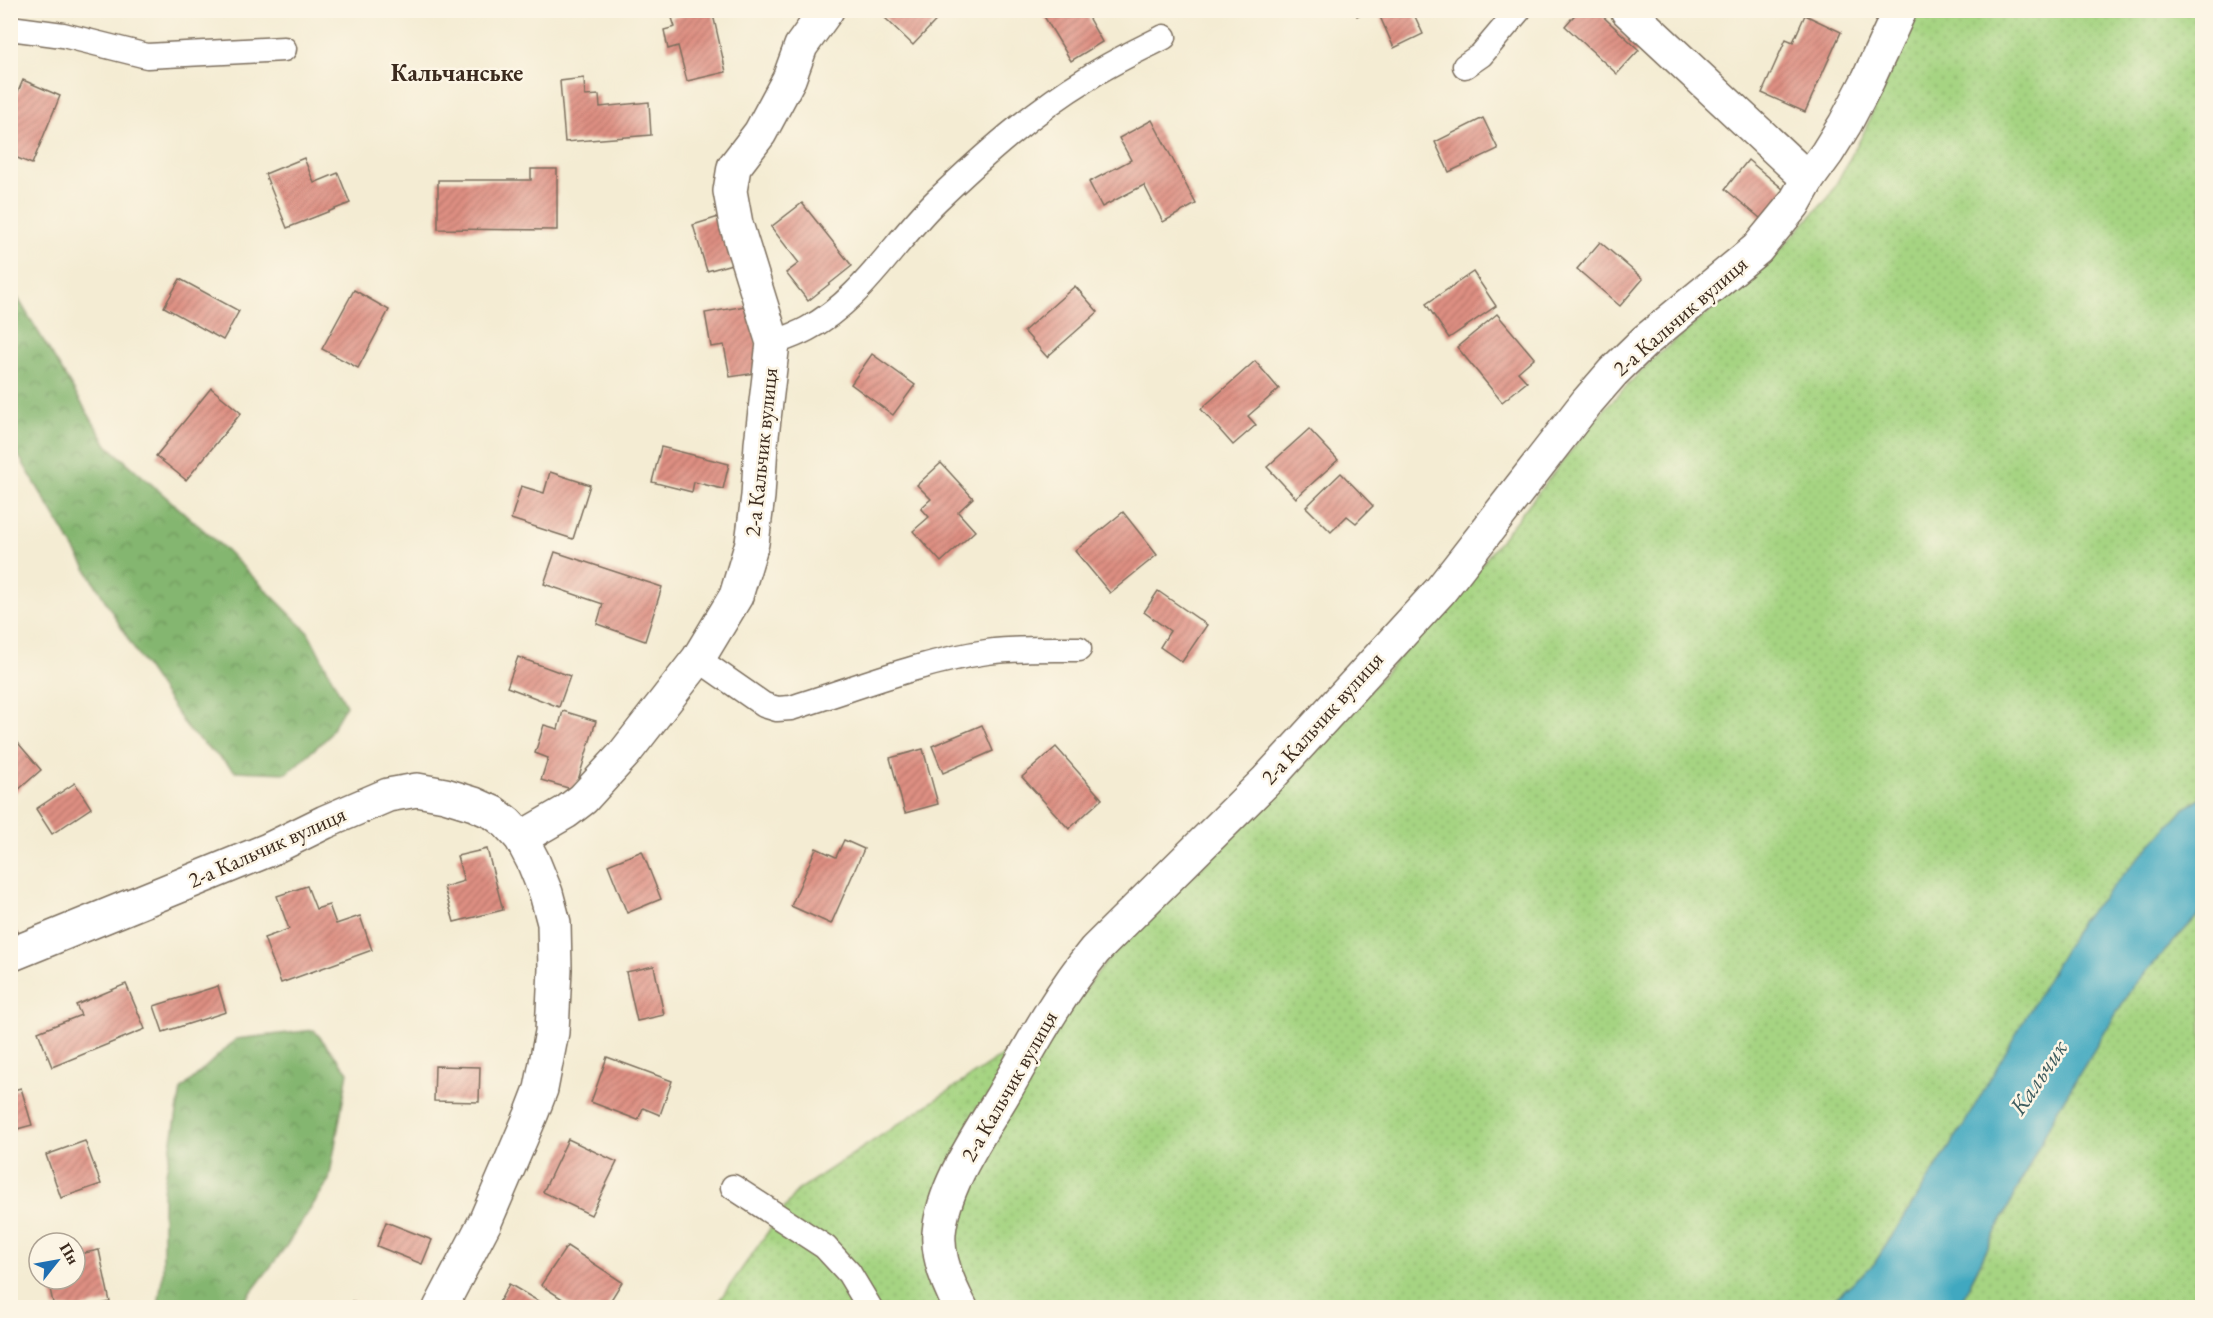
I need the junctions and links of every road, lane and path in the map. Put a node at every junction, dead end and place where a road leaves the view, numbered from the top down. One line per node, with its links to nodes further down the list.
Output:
1 (826, 10): 10 (street, 2-а Кальчик вулиця)
2 (1519, 10): 8 (lane)
3 (1627, 10): 9 (street)
4 (1900, 10): 9 (street, 2-а Кальчик вулиця)
5 (10, 28): 7 (lane)
6 (1164, 37): 10 (lane)
7 (284, 49)
8 (1465, 66)
9 (1808, 179): 18 (street, 2-а Кальчик вулиця)
10 (773, 343): 12 (street, 2-а Кальчик вулиця)
11 (1079, 649): 12 (lane)
12 (698, 659): 13 (street, 2-а Кальчик вулиця)
13 (521, 838): 14 (street, 2-а Кальчик вулиця); 16 (street, 2-а Кальчик вулиця)
14 (10, 955)
15 (733, 1187): 17 (lane)
16 (440, 1308)
17 (870, 1308)
18 (961, 1308)

